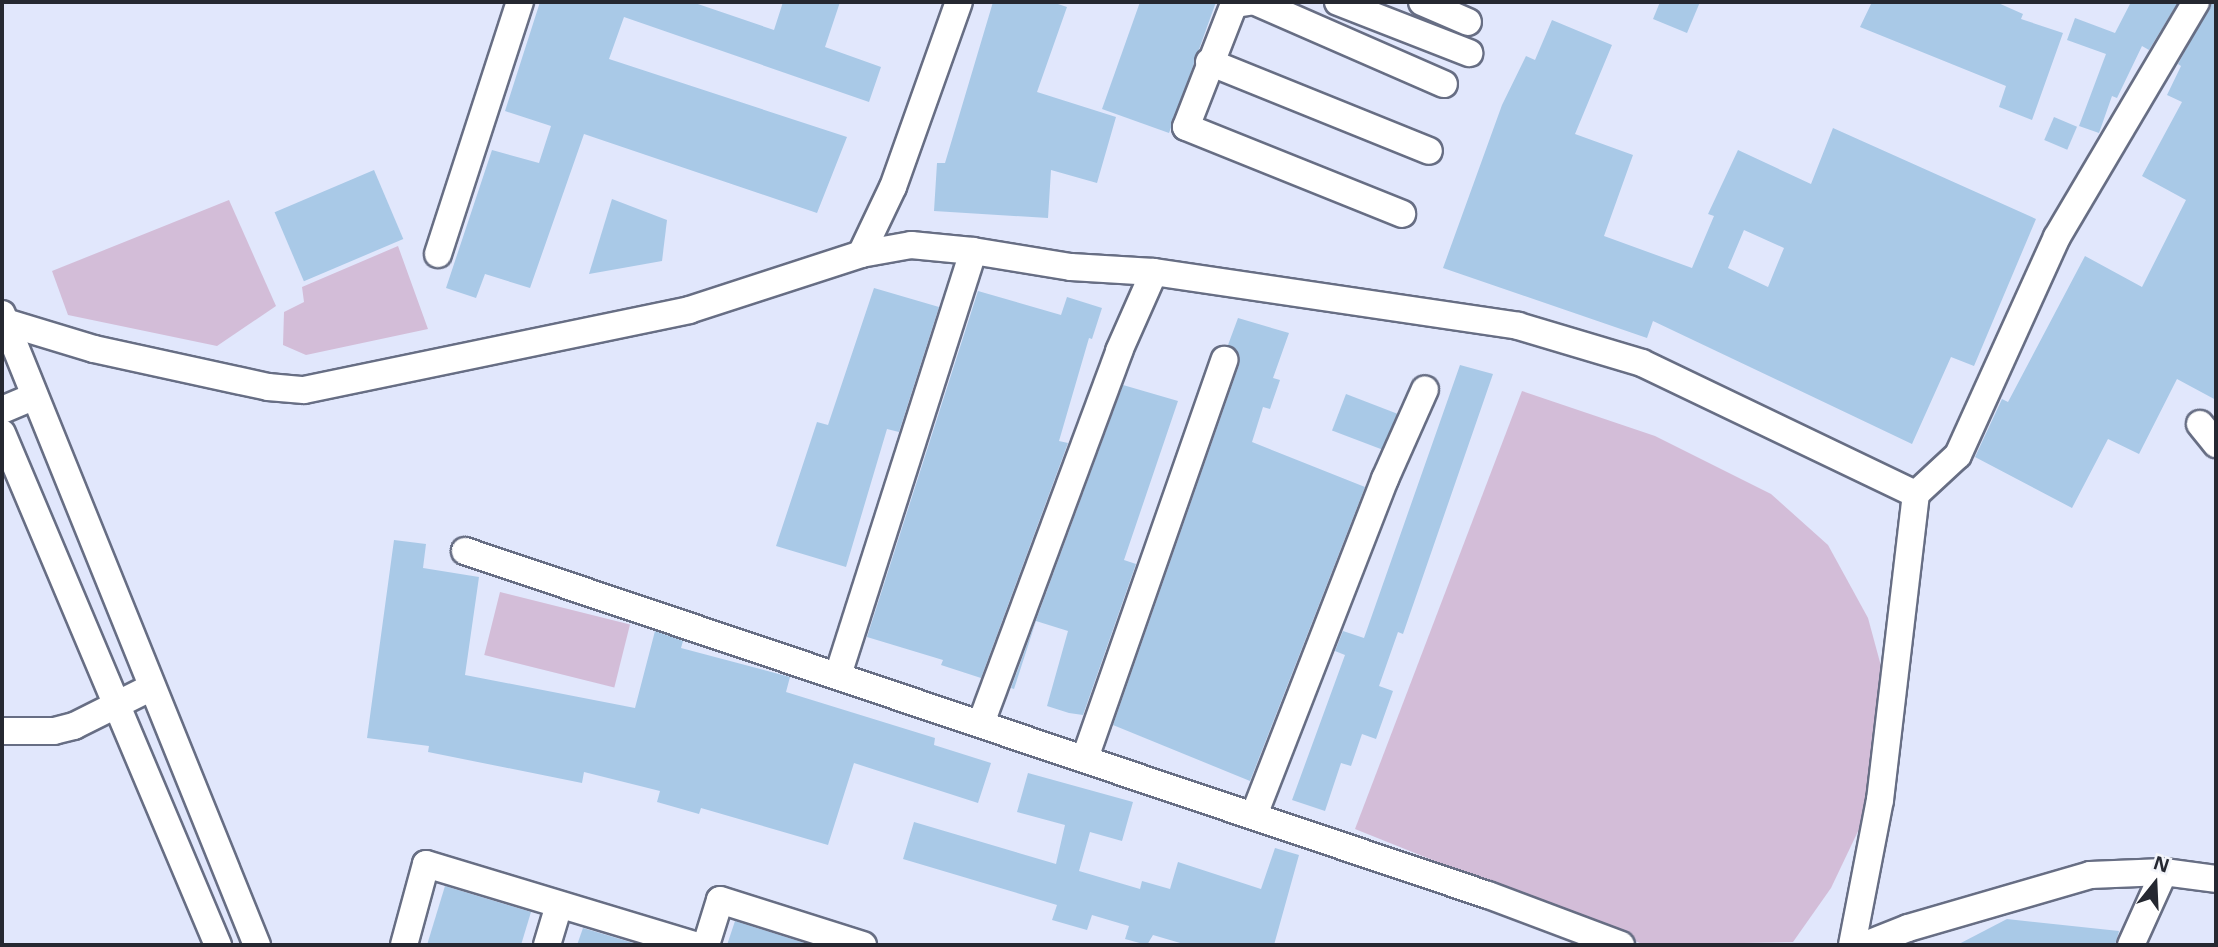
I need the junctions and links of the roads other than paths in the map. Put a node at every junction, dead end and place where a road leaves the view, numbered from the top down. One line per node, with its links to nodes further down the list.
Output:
1 (520, 2): 15 (street)
2 (959, 2): 16 (street)
3 (1250, 2): 10 (street)
4 (1256, 2): 11 (street)
5 (1338, 2): 9 (street)
6 (1422, 2): 8 (street)
7 (2196, 2): 24 (street)
8 (1468, 22)
9 (1469, 53)
10 (1209, 62): 12 (street); 13 (street)
11 (1444, 84)
12 (1429, 151)
13 (1402, 214)
14 (973, 251): 16 (street); 17 (street); 26 (street)
15 (438, 254)
16 (861, 254): 18 (street)
17 (1154, 272): 24 (street); 29 (street)
18 (3, 318): 21 (street)
19 (1224, 360): 31 (street)
20 (1425, 390): 32 (street)
21 (33, 397): 22 (street); 27 (street)
22 (2, 410)
23 (2, 433): 28 (street)
24 (1916, 494): 45 (street)
25 (465, 551): 26 (street)
26 (838, 675): 29 (street)
27 (152, 687): 28 (street); 38 (street)
28 (116, 704): 30 (street); 37 (street)
29 (981, 723): 31 (street)
30 (2, 731)
31 (1084, 758): 32 (street)
32 (1254, 815): 44 (street)
33 (2164, 872): 34 (street); 36 (street); 47 (street)
34 (2216, 879)
35 (559, 905): 39 (street); 40 (street); 41 (street)
36 (1918, 937): 46 (street)
37 (218, 945)
38 (257, 945)
39 (404, 945)
40 (547, 945)
41 (694, 945)
42 (706, 945): 43 (street)
43 (863, 945)
44 (1621, 945)
45 (1852, 945)
46 (1865, 945)
47 (2131, 945)

